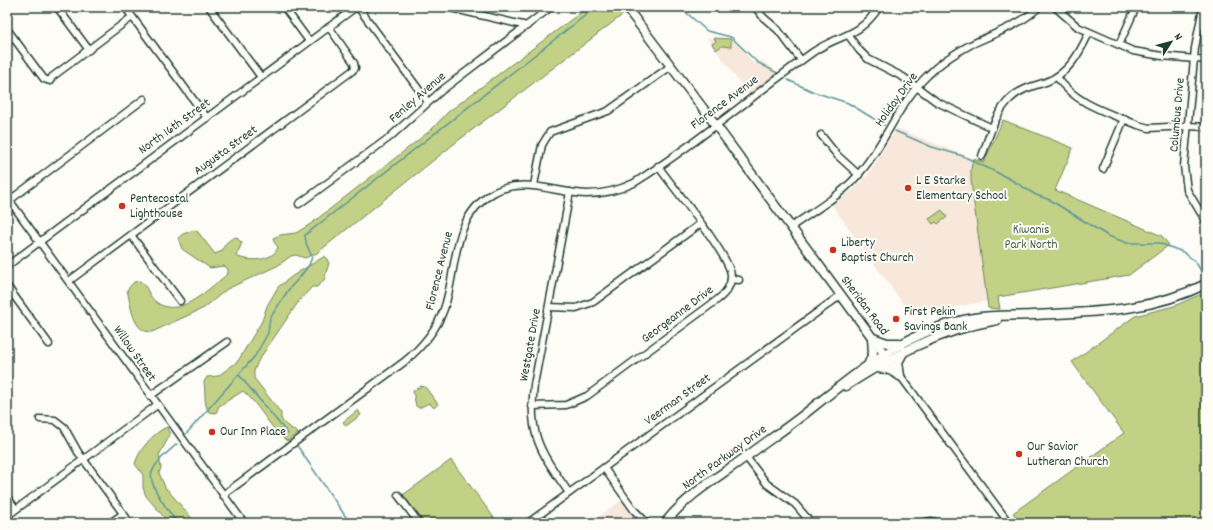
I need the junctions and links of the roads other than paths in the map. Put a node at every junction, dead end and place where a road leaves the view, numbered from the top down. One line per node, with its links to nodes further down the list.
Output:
1 (57, 7): 24 (street)
2 (125, 7): 16 (street)
3 (209, 7): 30 (street)
4 (284, 7): 22 (street)
5 (357, 7): 18 (street, North 16th Street); 33 (street)
6 (446, 7): 15 (street)
7 (551, 7): 17 (street, Fenley Avenue)
8 (626, 7): 28 (main road, Sheridan Road)
9 (755, 7): 26 (street)
10 (879, 7): 21 (street, Florence Avenue)
11 (1039, 7): 31 (street, Holiday Drive)
12 (1055, 7): 20 (street)
13 (1136, 7): 23 (street)
14 (1203, 7): 25 (street, Columbus Drive)
15 (472, 10): 17 (street)
16 (132, 17): 24 (street); 34 (street)
17 (527, 26): 33 (street, Fenley Avenue)
18 (329, 27): 22 (street, North 16th Street); 52 (street, Augusta Street)
19 (7, 30): 24 (street)
20 (1089, 33): 23 (street); 29 (street)
21 (849, 36): 26 (street, Florence Avenue); 31 (street)
22 (309, 41): 30 (street, North 16th Street)
23 (1119, 45): 25 (street)
24 (89, 50)
25 (1194, 59): 27 (street); 37 (street, Columbus Drive)
26 (801, 60): 36 (street, Florence Avenue)
27 (1206, 60)
28 (671, 66): 36 (main road, Sheridan Road); 45 (street)
29 (1057, 77): 35 (street); 38 (street)
30 (261, 78): 34 (street, North 16th Street)
31 (917, 87): 38 (street); 44 (street, Holiday Drive)
32 (144, 99): 47 (street)
33 (428, 102): 48 (street, Fenley Avenue)
34 (207, 118): 53 (street, North 16th Street)
35 (1124, 119): 37 (street); 43 (street)
36 (715, 124): 42 (street, Florence Avenue); 51 (main road, Sheridan Road)
37 (1188, 126): 39 (street); 49 (street, Columbus Drive)
38 (992, 128): 41 (street)
39 (1206, 128)
40 (821, 136): 44 (street)
41 (982, 156)
42 (658, 166): 46 (street, Florence Avenue); 50 (street)
43 (1103, 169)
44 (859, 175): 51 (street, Holiday Drive)
45 (534, 185): 46 (street, Florence Avenue); 78 (street, Florence Avenue)
46 (570, 192): 62 (street, Westgate Drive)
47 (8, 198): 53 (street, Willow Street)
48 (299, 204)
49 (1205, 220)
50 (700, 224): 55 (street); 62 (street)
51 (791, 227): 60 (main road, Sheridan Road)
52 (131, 235): 56 (street, Augusta Street); 61 (street)
53 (40, 241): 54 (street, North 16th Street); 56 (street, Willow Street)
54 (7, 266)
55 (731, 278): 57 (street); 72 (street, Georgeanne Drive)
56 (69, 280): 70 (street, Willow Street)
57 (739, 280)
58 (1206, 285): 66 (main road, North Parkway Drive)
59 (7, 286): 65 (street)
60 (841, 295): 63 (main road, Sheridan Road); 76 (street, Veerman Street)
61 (180, 302)
62 (549, 307): 72 (street, Westgate Drive)
63 (872, 337): 66 (main road); 67 (main road, Sheridan Road); 68 (main road)
64 (227, 342): 70 (street)
65 (49, 344)
66 (903, 347): 67 (main road, North Parkway Drive); 69 (main road)
67 (886, 356): 68 (main road, North Parkway Drive); 69 (street, Sheridan Road)
68 (871, 366): 69 (main road); 74 (main road, North Parkway Drive)
69 (900, 376): 94 (street, Sheridan Road)
70 (150, 396): 71 (street, Willow Street)
71 (157, 405): 75 (street); 78 (street, Willow Street)
72 (532, 406): 77 (street, Westgate Drive)
73 (40, 419): 75 (street)
74 (746, 457): 84 (street); 91 (main road, North Parkway Drive)
75 (84, 460): 81 (street); 82 (street)
76 (604, 468): 77 (street, Veerman Street); 90 (street)
77 (569, 493): 89 (street, Veerman Street)
78 (223, 495): 87 (street, Willow Street)
79 (398, 495): 88 (street)
80 (7, 497): 81 (street)
81 (16, 509): 83 (street)
82 (123, 514): 85 (street); 86 (street)
83 (7, 516)
84 (808, 518)
85 (110, 523)
86 (130, 523)
87 (244, 523)
88 (419, 523)
89 (528, 523)
90 (647, 523)
91 (665, 523)
92 (921, 523): 93 (street)
93 (940, 523)
94 (1009, 523)

